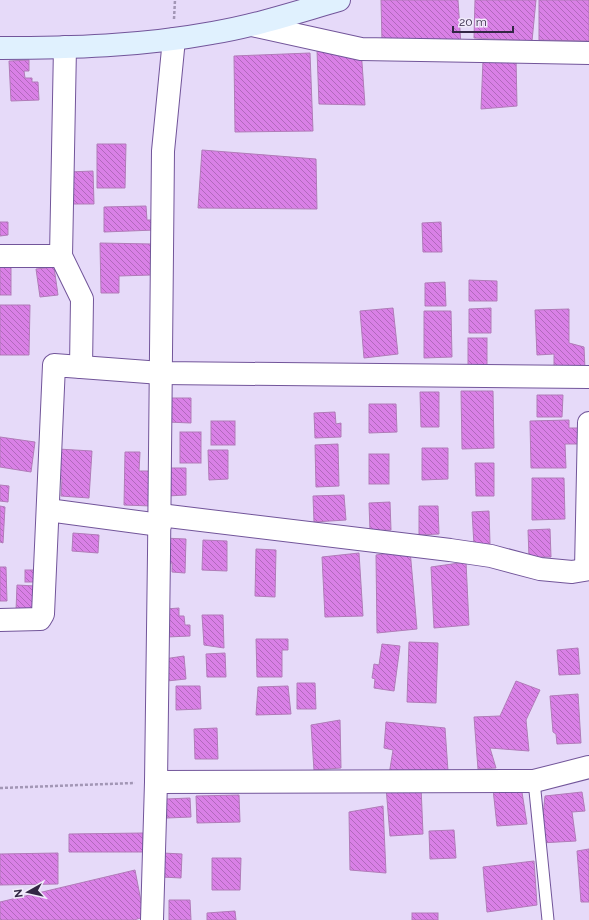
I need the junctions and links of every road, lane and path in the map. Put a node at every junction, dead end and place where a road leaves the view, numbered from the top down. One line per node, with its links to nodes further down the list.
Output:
1 (339, 0): 2 (street)
2 (252, 25): 3 (street); 6 (street)
3 (174, 39): 4 (street); 10 (street)
4 (65, 47): 5 (street); 8 (street)
5 (0, 48)
6 (589, 52)
7 (0, 256): 8 (street)
8 (61, 256): 9 (street)
9 (81, 367): 10 (street); 13 (street)
10 (161, 374): 11 (street); 14 (street)
11 (589, 377)
12 (589, 423): 15 (street)
13 (48, 510): 14 (street); 16 (street)
14 (160, 520): 15 (street); 19 (street)
15 (587, 569)
16 (0, 620)
17 (589, 767): 18 (street)
18 (534, 781): 19 (street); 22 (lane)
19 (156, 782): 20 (path); 21 (street)
20 (0, 788)
21 (152, 920)
22 (548, 920)

